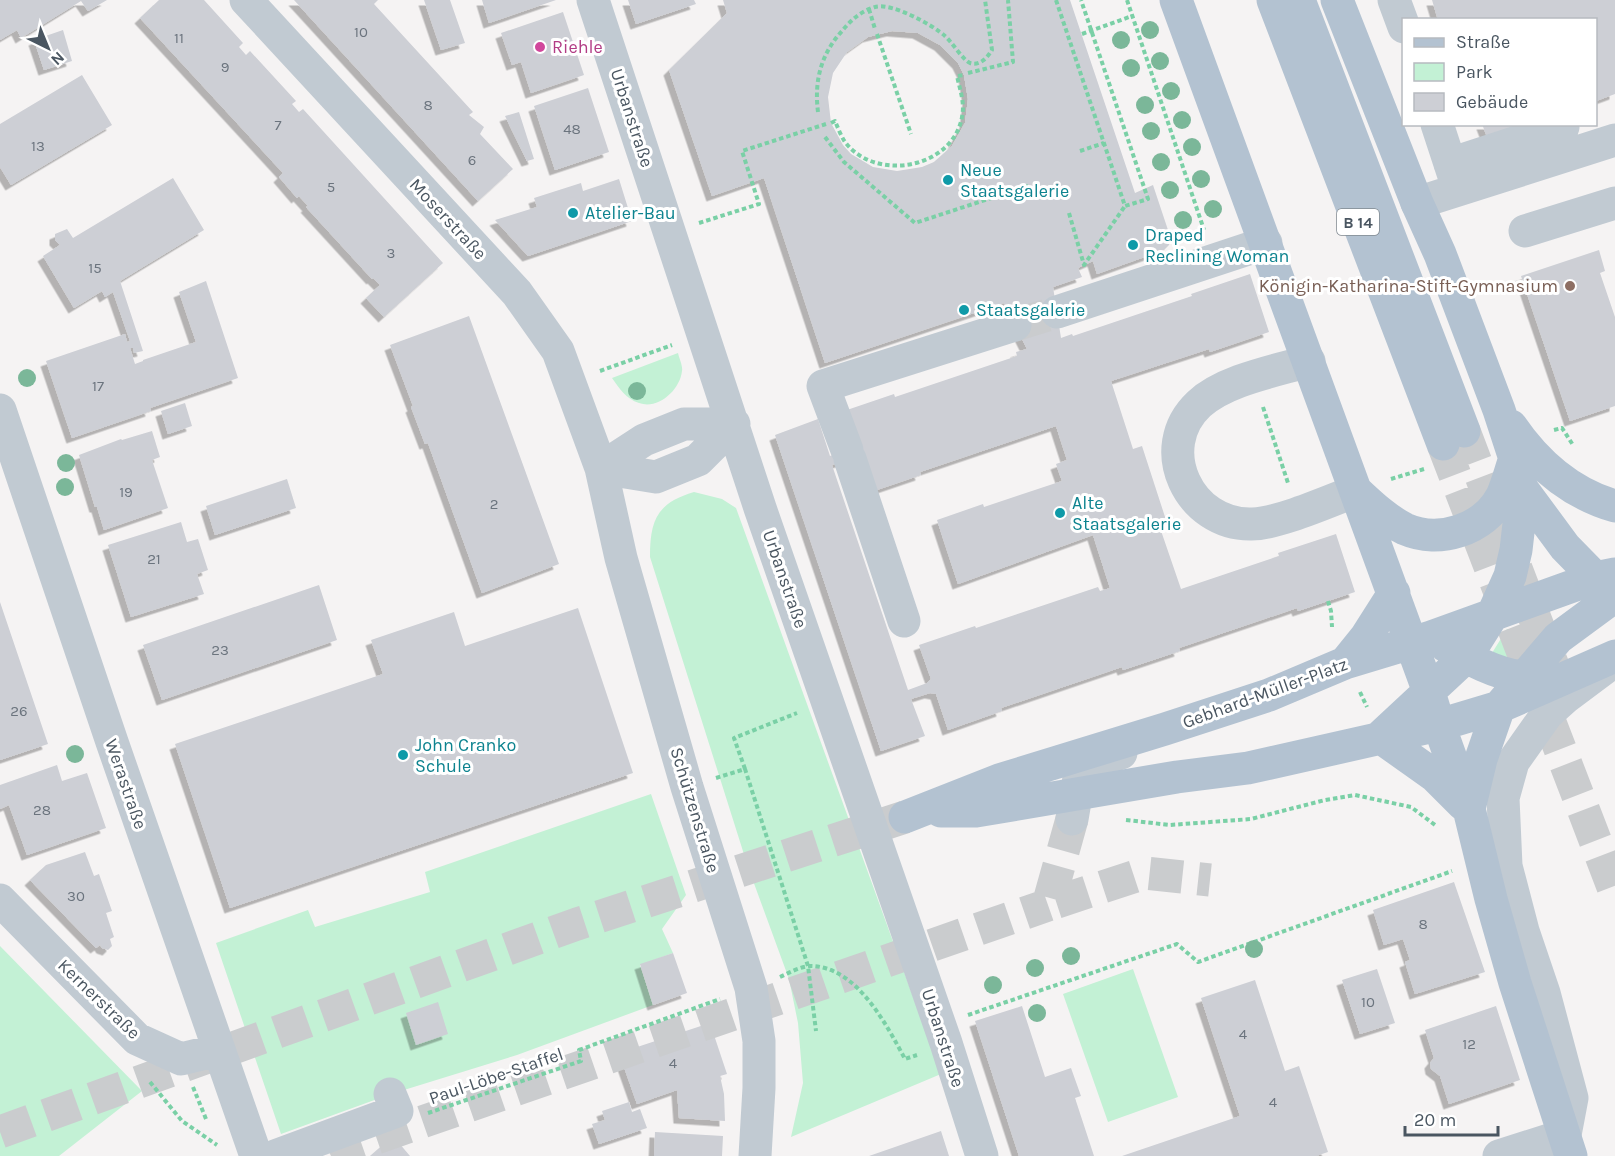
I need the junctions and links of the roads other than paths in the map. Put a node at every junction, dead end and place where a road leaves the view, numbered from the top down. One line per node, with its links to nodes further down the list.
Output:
1 (246, 0): 23 (street, Moserstraße)
2 (593, 0): 22 (street, Urbanstraße)
3 (1176, 0): 16 (main road)
4 (1272, 0): 5 (main road, B 14)
5 (1299, 0)
6 (1337, 0): 13 (main road)
7 (1394, 0): 8 (street)
8 (1402, 22)
9 (1438, 126): 12 (street)
10 (1549, 130): 12 (street)
11 (1615, 140): 12 (street)
12 (1454, 177): 13 (street)
13 (1417, 203): 21 (main road)
14 (1615, 203): 15 (street)
15 (1525, 231)
16 (1266, 243): 17 (street); 19 (main road)
17 (1057, 312)
18 (1015, 325): 29 (street)
19 (1309, 361): 25 (main road); 25 (street)
20 (0, 410): 45 (street, Werastraße)
21 (1499, 410): 24 (main road); 26 (main road)
22 (734, 424): 23 (street); 51 (street, Urbanstraße)
23 (601, 468): 50 (street, Schützenstraße)
24 (1517, 473): 25 (main road); 27 (main road); 28 (main road)
25 (1356, 491): 30 (main road)
26 (1615, 506)
27 (1611, 589): 28 (main road, Gebhard-Müller-Platz); 36 (main road)
28 (1493, 614): 30 (main road, Gebhard-Müller-Platz); 32 (main road)
29 (904, 621)
30 (1410, 623): 32 (main road); 34 (main road, Gebhard-Müller-Platz); 34 (main road); 37 (main road)
31 (1615, 656): 35 (main road, Gebhard-Müller-Platz)
32 (1466, 657): 36 (main road); 37 (main road)
33 (1615, 661): 47 (street)
34 (1346, 663): 40 (main road, Gebhard-Müller-Platz)
35 (1573, 675): 36 (main road); 38 (main road, Gebhard-Müller-Platz)
36 (1522, 677): 38 (main road)
37 (1430, 692): 39 (main road); 41 (main road)
38 (1498, 707): 39 (main road, Gebhard-Müller-Platz); 42 (main road)
39 (1438, 725): 41 (main road, Gebhard-Müller-Platz); 42 (main road)
40 (1165, 729): 43 (street); 43 (main road, Gebhard-Müller-Platz)
41 (1380, 737): 42 (main road); 43 (main road, Gebhard-Müller-Platz)
42 (1469, 809): 47 (main road)
43 (1073, 810)
44 (0, 900): 45 (street, Kernerstraße)
45 (218, 1050): 48 (street, Werastraße)
46 (390, 1094): 49 (street)
47 (1568, 1146): 52 (street)
48 (256, 1156)
49 (275, 1156)
50 (755, 1156)
51 (982, 1156)
52 (1498, 1156)

